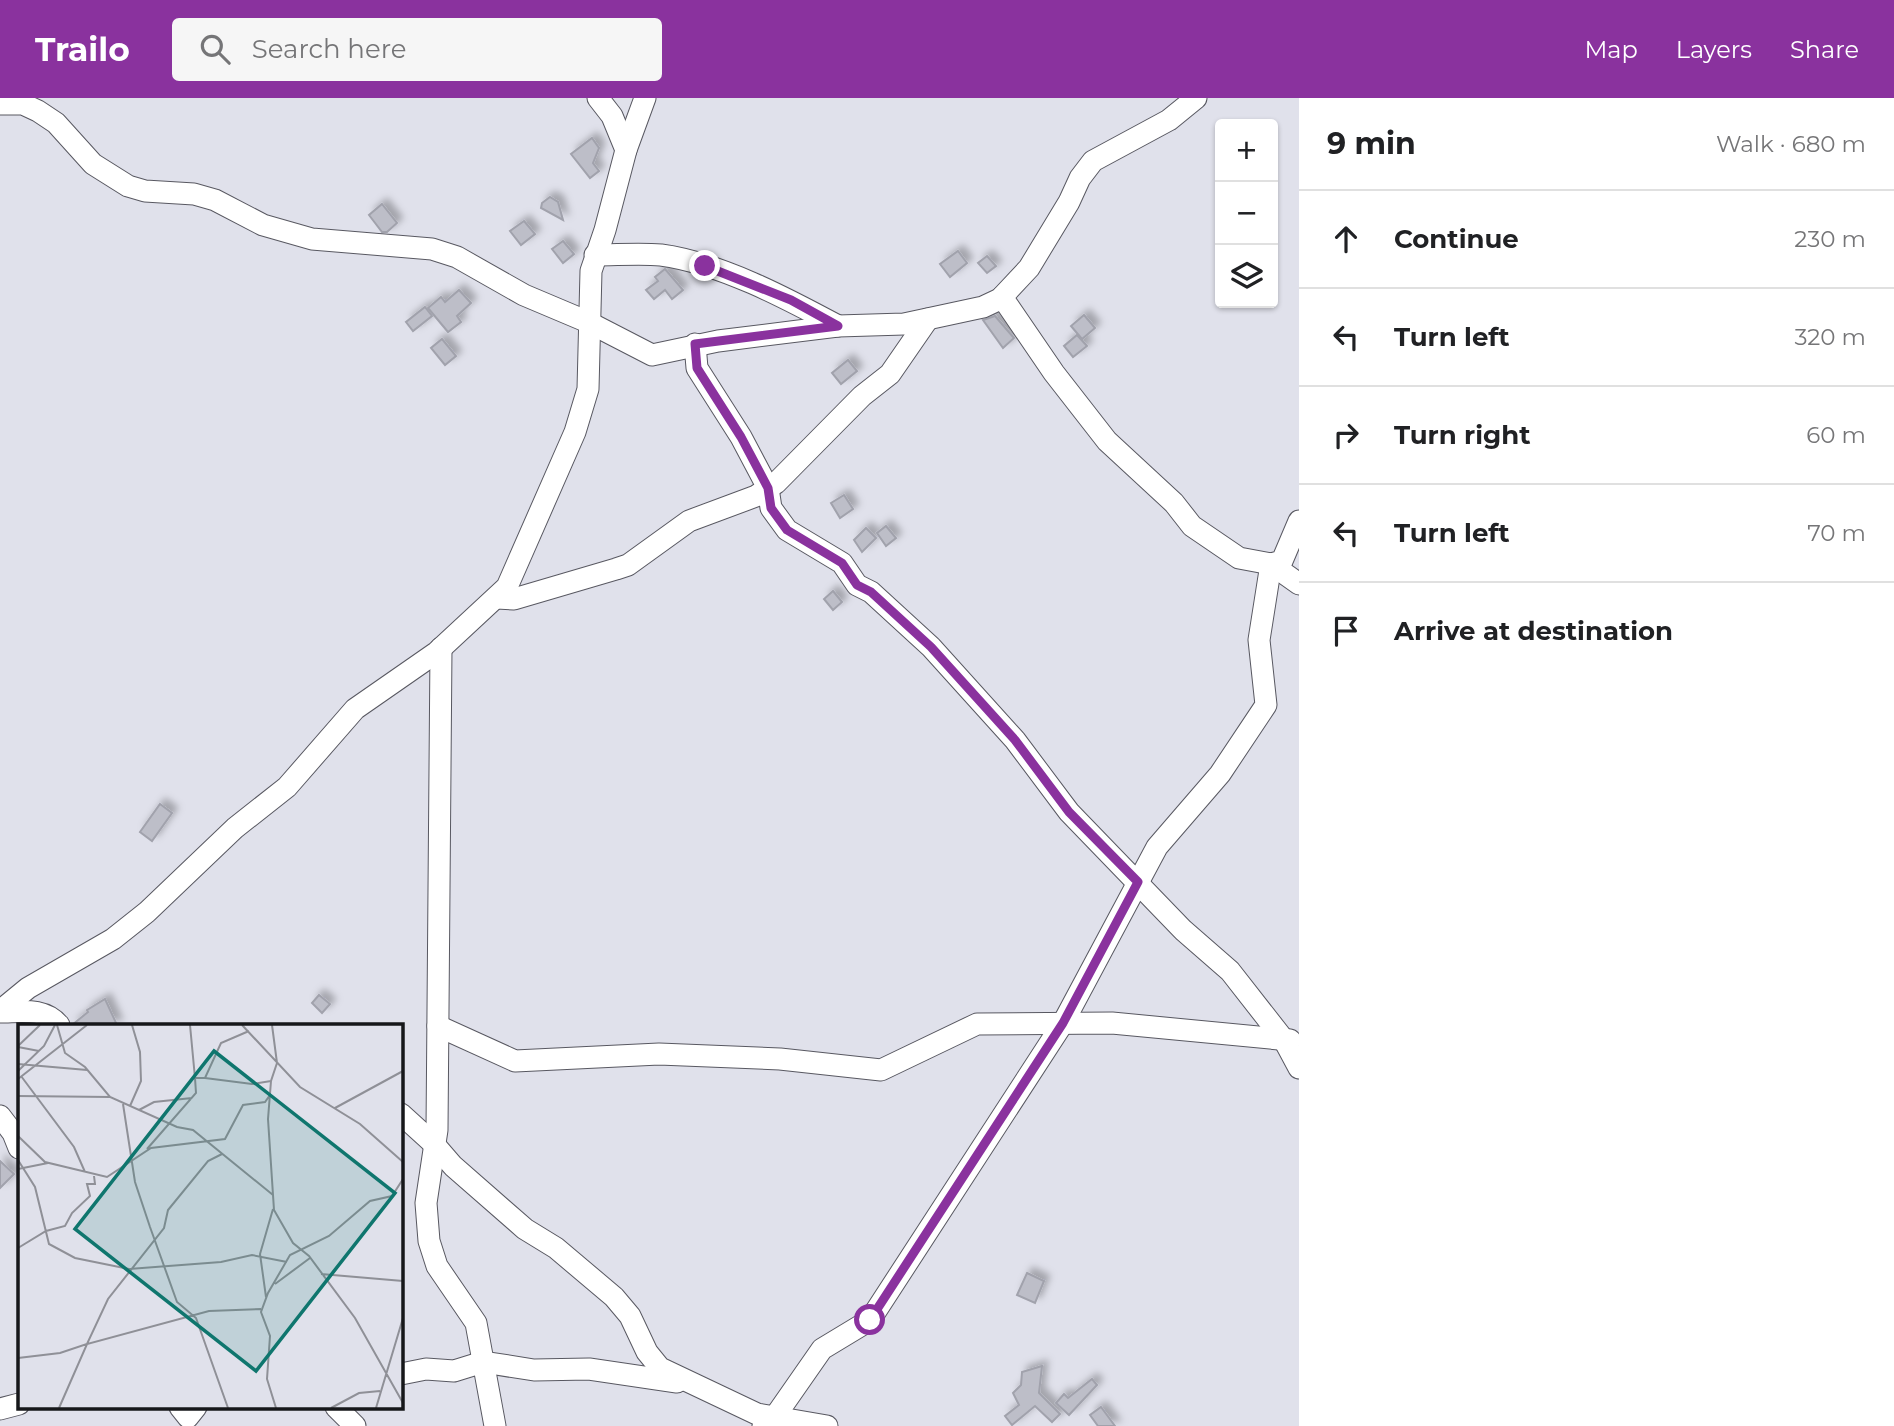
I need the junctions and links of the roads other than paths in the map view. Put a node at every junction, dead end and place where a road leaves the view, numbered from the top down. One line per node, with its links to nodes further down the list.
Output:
1 (598, 98): 6 (street)
2 (645, 98): 6 (street)
3 (1196, 98): 8 (street)
4 (21, 101): 5 (street); 10 (street)
5 (0, 104)
6 (626, 150): 7 (street)
7 (595, 255): 10 (street); 11 (street)
8 (1002, 297): 9 (street); 15 (street)
9 (928, 319): 11 (street); 13 (street)
10 (588, 322): 12 (street); 17 (street)
11 (838, 326): 12 (street)
12 (695, 344): 13 (street)
13 (768, 488): 17 (street); 19 (street)
14 (1299, 521): 15 (street)
15 (1272, 564): 16 (street); 19 (street)
16 (1299, 584)
17 (497, 598): 18 (street)
18 (441, 648): 20 (street); 23 (street)
19 (1138, 882): 21 (street); 24 (street)
20 (0, 1012): 22 (street)
21 (1063, 1023): 23 (street); 24 (street); 36 (street)
22 (58, 1024)
23 (438, 1026): 28 (street)
24 (1292, 1041): 25 (street)
25 (1299, 1068)
26 (402, 1115): 28 (street)
27 (0, 1116): 29 (street)
28 (434, 1144): 30 (street); 32 (street)
29 (18, 1146)
30 (483, 1363): 31 (street); 32 (street); 38 (street)
31 (402, 1374)
32 (700, 1384): 36 (street)
33 (18, 1404): 35 (street)
34 (337, 1408): 37 (street)
35 (0, 1409)
36 (769, 1420): 39 (street)
37 (355, 1426)
38 (495, 1426)
39 (827, 1426)

